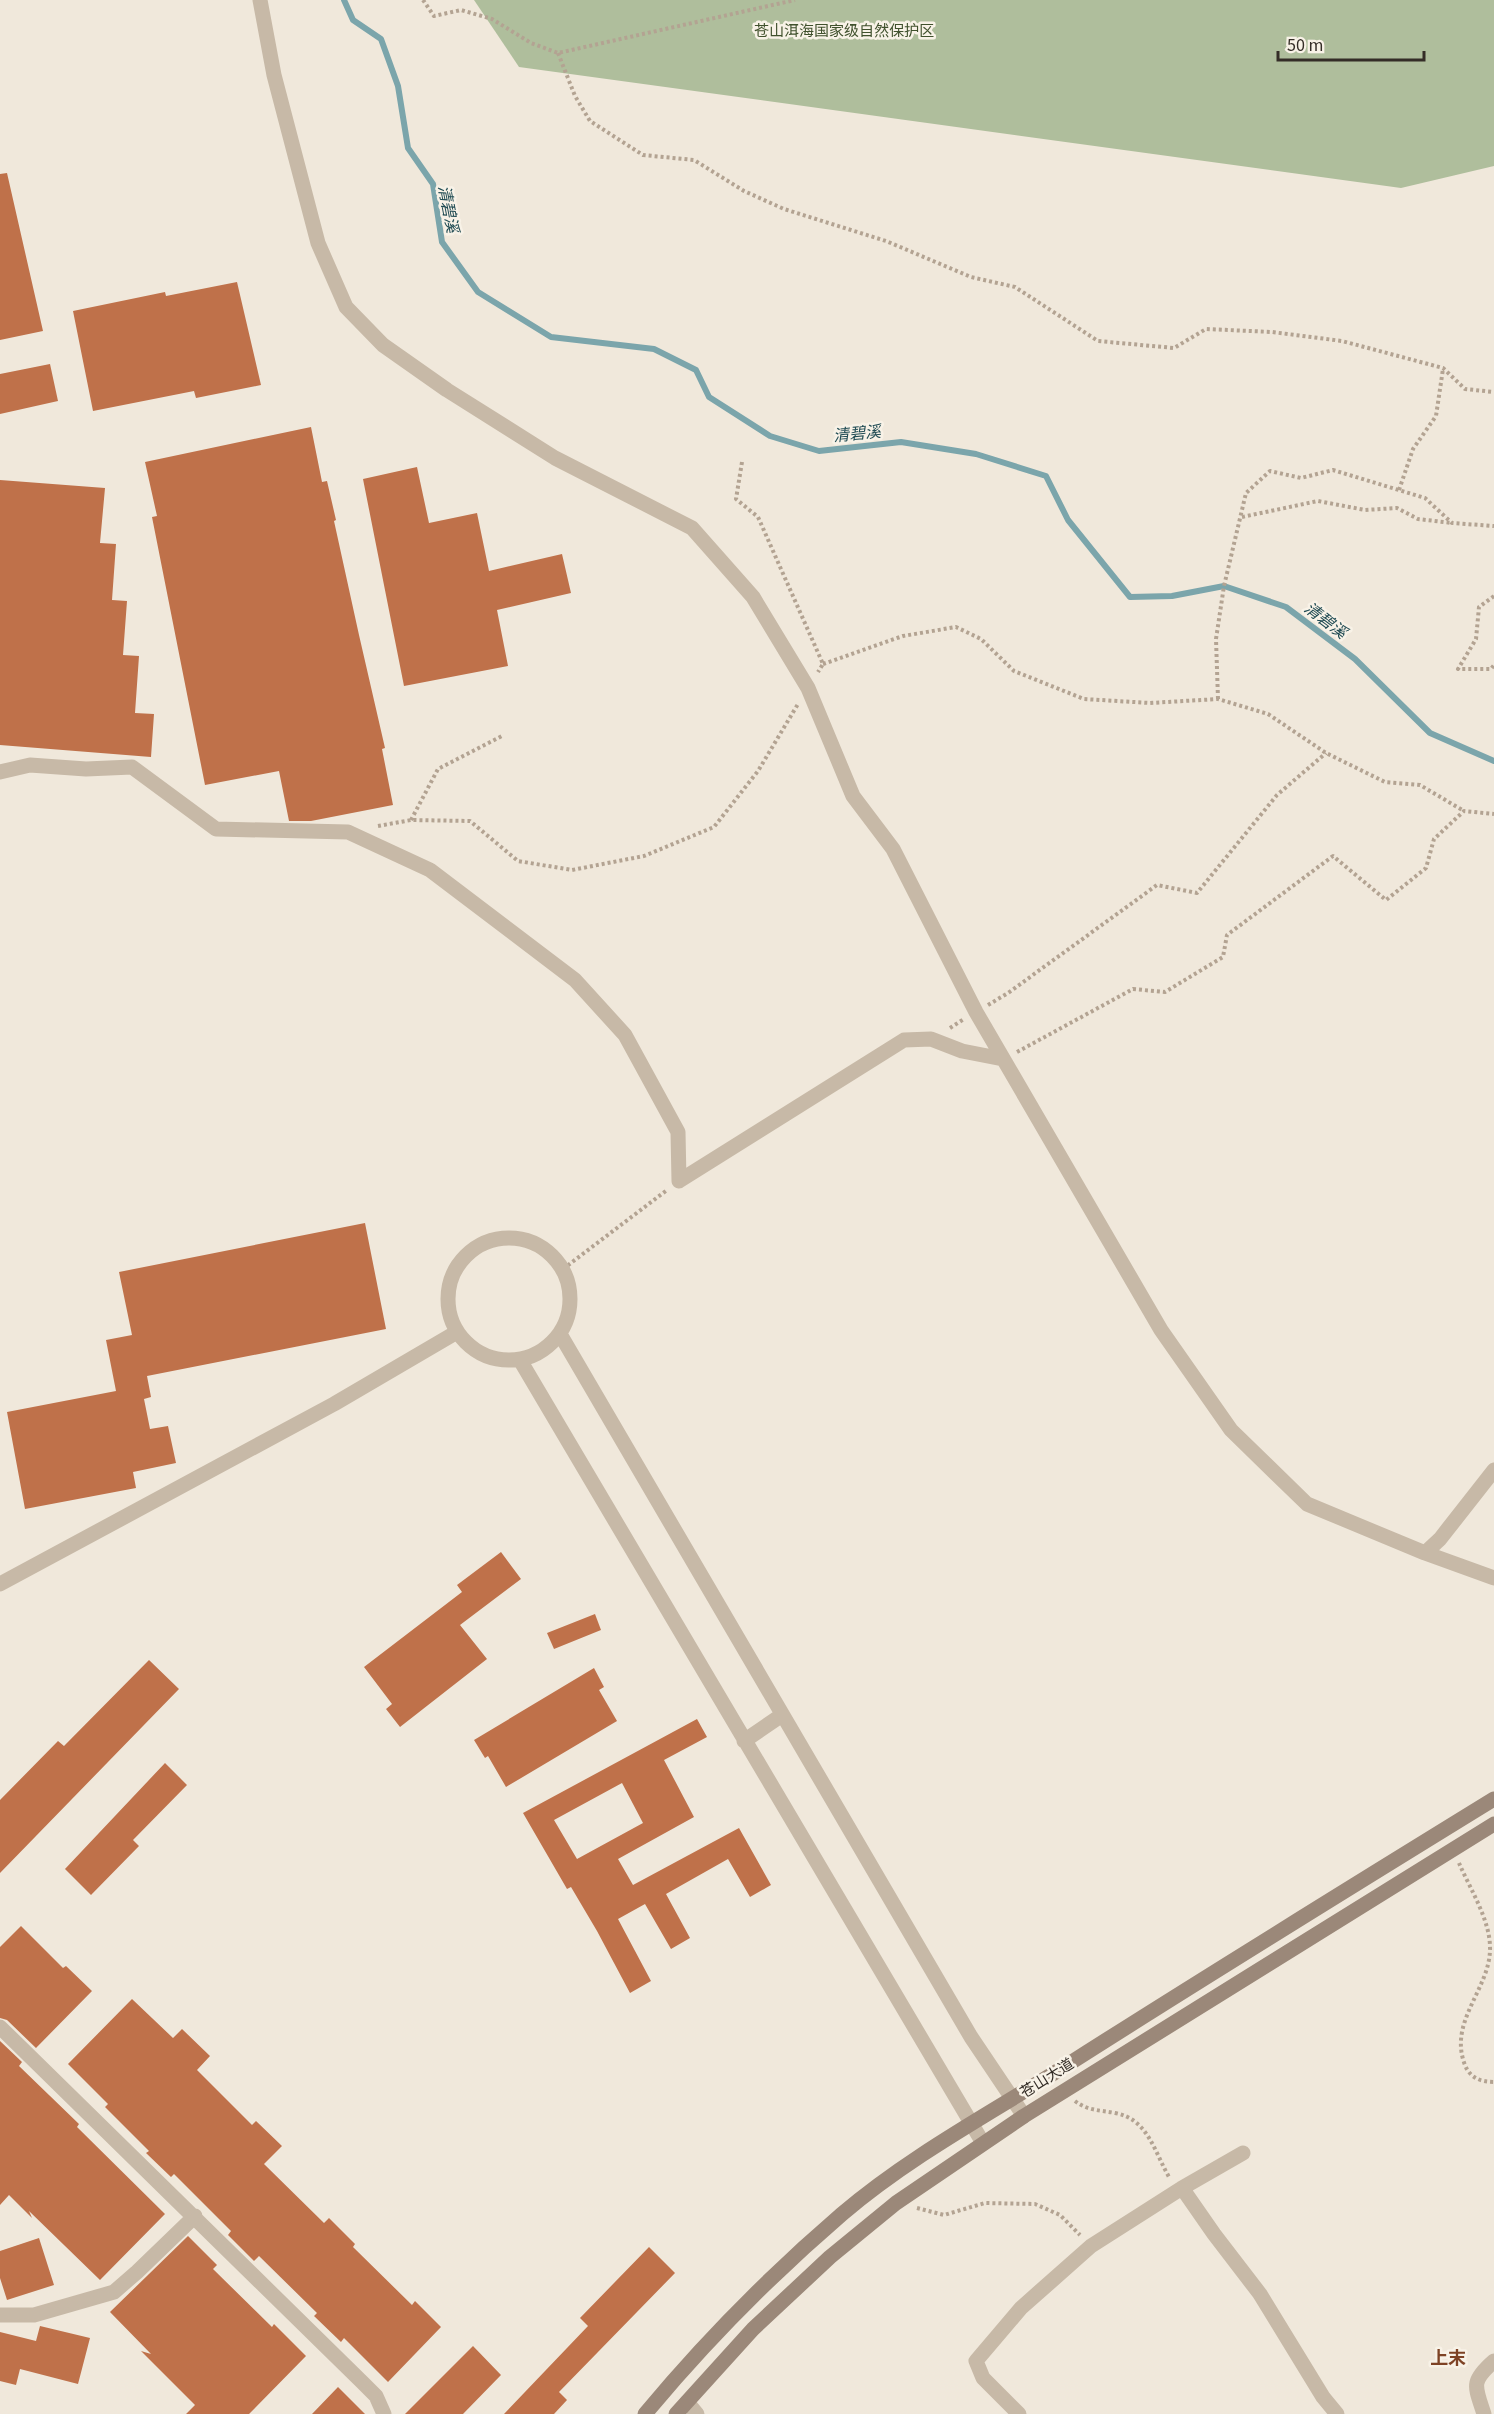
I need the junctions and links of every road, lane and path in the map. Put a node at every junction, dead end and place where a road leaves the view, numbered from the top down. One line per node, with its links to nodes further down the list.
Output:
1 (260, 0): 15 (street)
2 (423, 0): 4 (path)
3 (795, 0): 4 (path)
4 (558, 52): 5 (path)
5 (1443, 368): 6 (path); 8 (path)
6 (1494, 392)
7 (742, 462): 13 (path)
8 (1399, 490): 9 (path); 10 (path)
9 (1242, 517): 10 (path); 16 (path)
10 (1452, 523): 11 (path)
11 (1494, 526)
12 (1494, 596): 14 (path)
13 (824, 664): 15 (path); 16 (path)
14 (1494, 665)
15 (808, 688): 22 (path); 24 (street)
16 (1218, 699): 18 (path)
17 (502, 736): 22 (path)
18 (1326, 753): 20 (path); 24 (path)
19 (0, 772): 23 (street)
20 (1464, 811): 21 (path); 26 (path)
21 (1494, 814)
22 (411, 820): 23 (path)
23 (348, 832): 27 (street)
24 (976, 1012): 25 (path); 26 (street)
25 (931, 1039): 26 (street); 27 (street)
26 (1003, 1059): 33 (street)
27 (679, 1181): 28 (path)
28 (563, 1269): 29 (street); 30 (street)
29 (457, 1332): 31 (street); 35 (street)
30 (560, 1334): 31 (street); 36 (street)
31 (520, 1360): 37 (street)
32 (1494, 1470): 33 (street)
33 (1425, 1553): 34 (street)
34 (1494, 1578)
35 (0, 1584)
36 (782, 1715): 37 (street); 46 (street)
37 (744, 1740): 48 (street)
38 (1494, 1799): 41 (main road, 苍山大道)
39 (1494, 1824): 40 (main road, 苍山大道)
40 (1452, 1849): 42 (main road, 苍山大道); 44 (path)
41 (1204, 1978): 42 (street); 46 (main road, 苍山大道)
42 (1213, 1998): 45 (main road, 苍山大道)
43 (0, 2027): 53 (street)
44 (1494, 2082)
45 (1063, 2092): 47 (main road, 苍山大道); 51 (path)
46 (1013, 2099): 47 (street); 48 (main road, 苍山大道)
47 (1024, 2116): 49 (main road, 苍山大道)
48 (971, 2124): 49 (street); 59 (main road, 苍山大道)
49 (983, 2143): 52 (main road, 苍山大道)
50 (1244, 2153): 51 (street)
51 (1181, 2188): 54 (street); 63 (street)
52 (896, 2203): 54 (path); 57 (main road, 苍山大道)
53 (195, 2216): 55 (street); 58 (street)
54 (1091, 2246): 62 (street)
55 (0, 2315)
56 (1494, 2361): 64 (street)
57 (687, 2402): 60 (main road, 苍山大道); 61 (street)
58 (384, 2414)
59 (645, 2414)
60 (676, 2414)
61 (697, 2414)
62 (1019, 2414)
63 (1337, 2414)
64 (1484, 2414)

